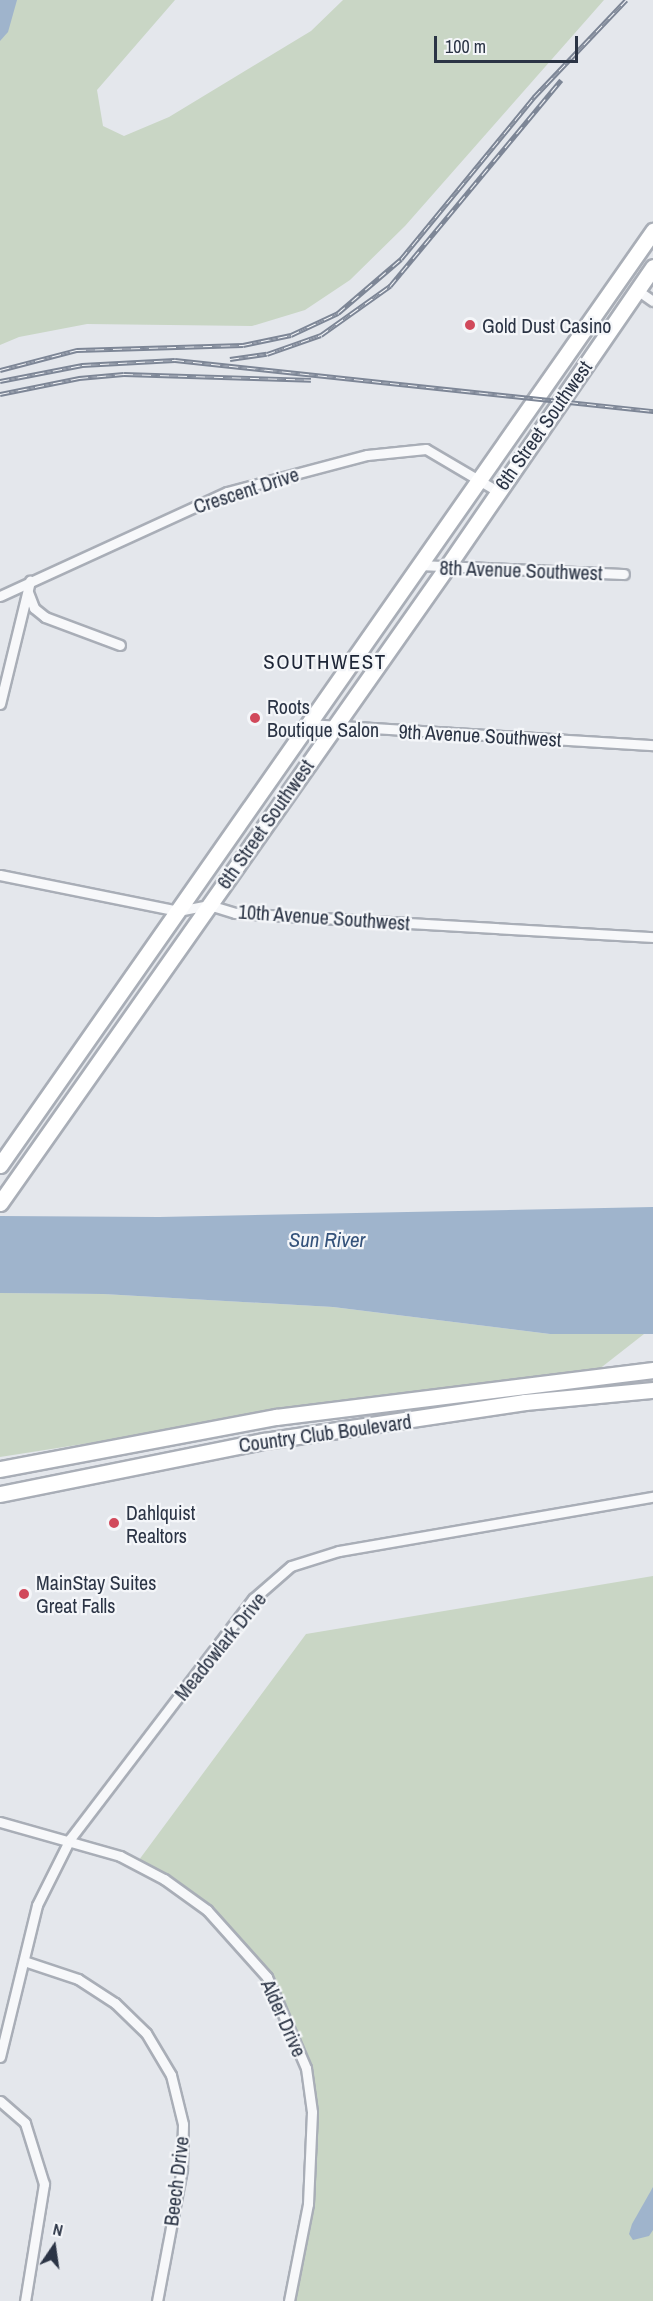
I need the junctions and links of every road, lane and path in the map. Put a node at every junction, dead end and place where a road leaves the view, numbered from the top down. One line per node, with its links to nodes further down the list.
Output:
1 (653, 231): 5 (main road, 6th Street Southwest)
2 (653, 267): 3 (main road, 6th Street Southwest)
3 (637, 290): 4 (street); 6 (main road, 6th Street Southwest)
4 (653, 301)
5 (479, 479): 6 (street, Crescent Drive); 7 (main road, 6th Street Southwest); 10 (street, Crescent Drive)
6 (497, 491): 8 (main road, 6th Street Southwest)
7 (418, 565): 8 (street, 8th Avenue Southwest); 15 (main road, 6th Street Southwest)
8 (447, 567): 9 (street, 8th Avenue Southwest); 16 (main road, 6th Street Southwest)
9 (624, 574)
10 (30, 581): 11 (street); 12 (street, Crescent Drive)
11 (28, 592): 13 (street); 14 (street)
12 (0, 596)
13 (120, 645)
14 (0, 704)
15 (308, 724): 16 (street, 9th Avenue Southwest); 20 (main road, 6th Street Southwest)
16 (334, 726): 17 (street, 9th Avenue Southwest); 19 (main road, 6th Street Southwest)
17 (653, 745)
18 (0, 875): 20 (street, 10th Avenue Southwest)
19 (208, 905): 20 (street, 10th Avenue Southwest); 21 (street, 10th Avenue Southwest); 23 (main road, 6th Street Southwest)
20 (178, 911): 22 (main road, 6th Street Southwest)
21 (653, 938)
22 (0, 1166)
23 (0, 1203)
24 (653, 1370): 26 (main road, Country Club Boulevard)
25 (653, 1390): 27 (main road, Country Club Boulevard)
26 (0, 1469)
27 (0, 1494)
28 (653, 1497): 30 (street, Meadowlark Drive)
29 (0, 1822): 30 (street, Alder Drive)
30 (70, 1839): 31 (street, Meadowlark Drive); 36 (street, Alder Drive)
31 (24, 1961): 32 (street, Meadowlark Drive); 35 (street, Beech Drive)
32 (0, 2057)
33 (0, 2101): 34 (street)
34 (25, 2301)
35 (157, 2301)
36 (289, 2301)

